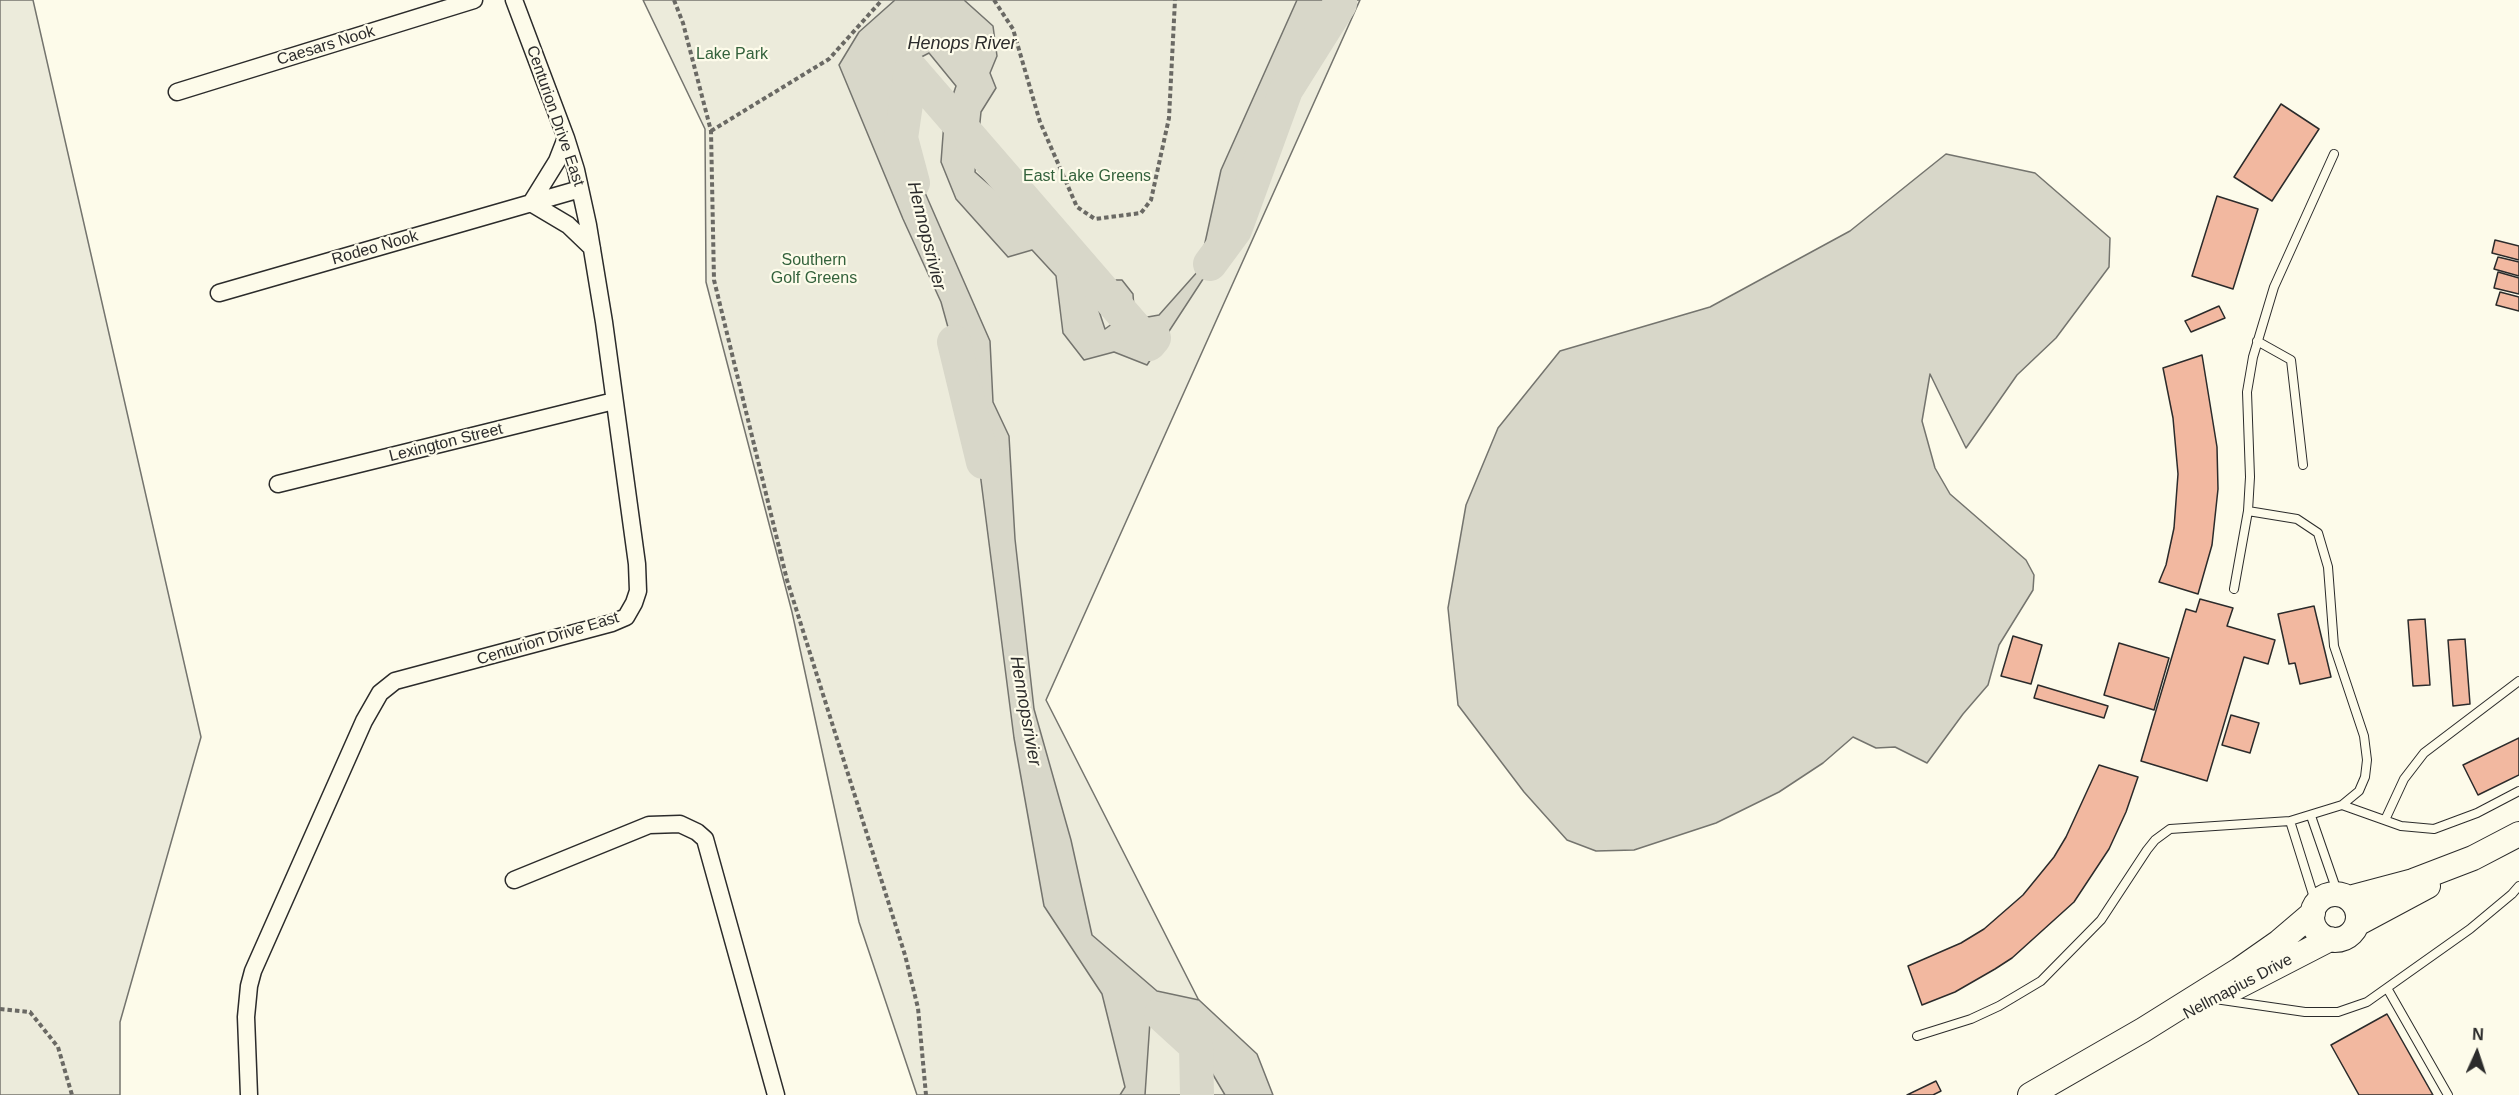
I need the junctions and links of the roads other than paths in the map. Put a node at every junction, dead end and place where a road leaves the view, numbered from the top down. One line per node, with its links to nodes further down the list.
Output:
1 (474, 0): 3 (street, Caesars Nook)
2 (514, 0): 4 (street, Centurion Drive East)
3 (177, 92)
4 (566, 138): 6 (street, Centurion Drive East); 7 (street)
5 (2334, 154): 10 (lane)
6 (580, 189): 7 (street, Rodeo Nook); 8 (street, Centurion Drive East)
7 (531, 203): 8 (street); 9 (street, Rodeo Nook)
8 (592, 248): 11 (street, Centurion Drive East)
9 (219, 293)
10 (2257, 341): 12 (lane); 14 (lane)
11 (614, 401): 13 (street, Lexington Street); 34 (street, Centurion Drive East)
12 (2303, 465)
13 (278, 484)
14 (2248, 511): 15 (lane); 18 (lane)
15 (2234, 588)
16 (2519, 681): 20 (lane)
17 (2519, 791): 20 (lane)
18 (2342, 805): 19 (lane); 20 (lane)
19 (2311, 816): 21 (lane); 26 (lane)
20 (2385, 820)
21 (2290, 821): 27 (lane); 33 (lane)
22 (2519, 834): 23 (main road)
23 (2473, 858): 26 (main road); 28 (main road)
24 (514, 880): 35 (street)
25 (2519, 886): 30 (lane)
26 (2344, 896): 27 (main road); 28 (main road)
27 (2314, 908): 29 (main road); 32 (main road, Nellmapius Drive)
28 (2357, 924): 29 (main road)
29 (2330, 939): 31 (main road, Nellmapius Drive)
30 (2387, 988): 31 (lane); 37 (lane)
31 (2215, 999): 32 (main road, Nellmapius Drive)
32 (2143, 1030): 36 (main road, Nellmapius Drive)
33 (1917, 1036)
34 (249, 1095)
35 (776, 1095)
36 (2030, 1095)
37 (2448, 1095)

